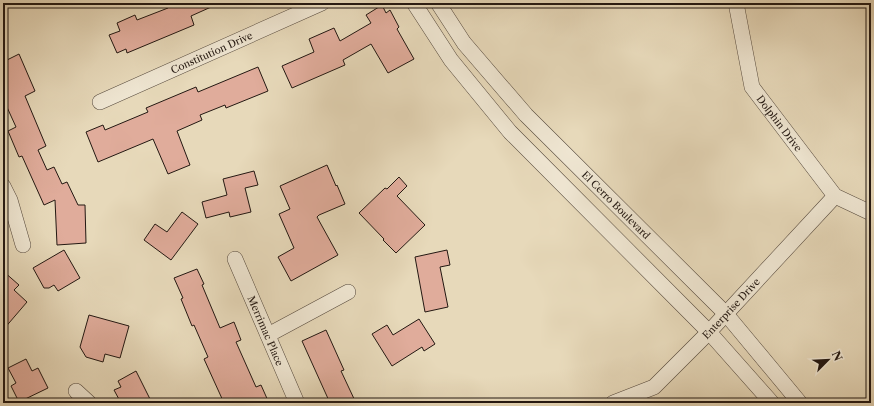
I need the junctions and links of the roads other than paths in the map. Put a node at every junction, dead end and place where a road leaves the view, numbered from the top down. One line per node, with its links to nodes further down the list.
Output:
1 (322, 3): 5 (street, Constitution Drive)
2 (414, 3): 13 (street)
3 (438, 3): 12 (street, El Cerro Boulevard)
4 (736, 3): 7 (street, Dolphin Drive)
5 (100, 102)
6 (3, 186): 9 (street)
7 (835, 196): 8 (street, Dolphin Drive); 12 (street, Enterprise Drive)
8 (871, 212)
9 (23, 245)
10 (235, 259): 14 (street, Merrimac Place)
11 (348, 292): 14 (street)
12 (726, 314): 13 (street, Enterprise Drive); 20 (street, El Cerro Boulevard)
13 (709, 332): 18 (street, Enterprise Drive); 19 (street)
14 (268, 335): 17 (street, Merrimac Place)
15 (76, 391): 16 (street)
16 (89, 403)
17 (297, 403)
18 (613, 403)
19 (772, 403)
20 (800, 403)

